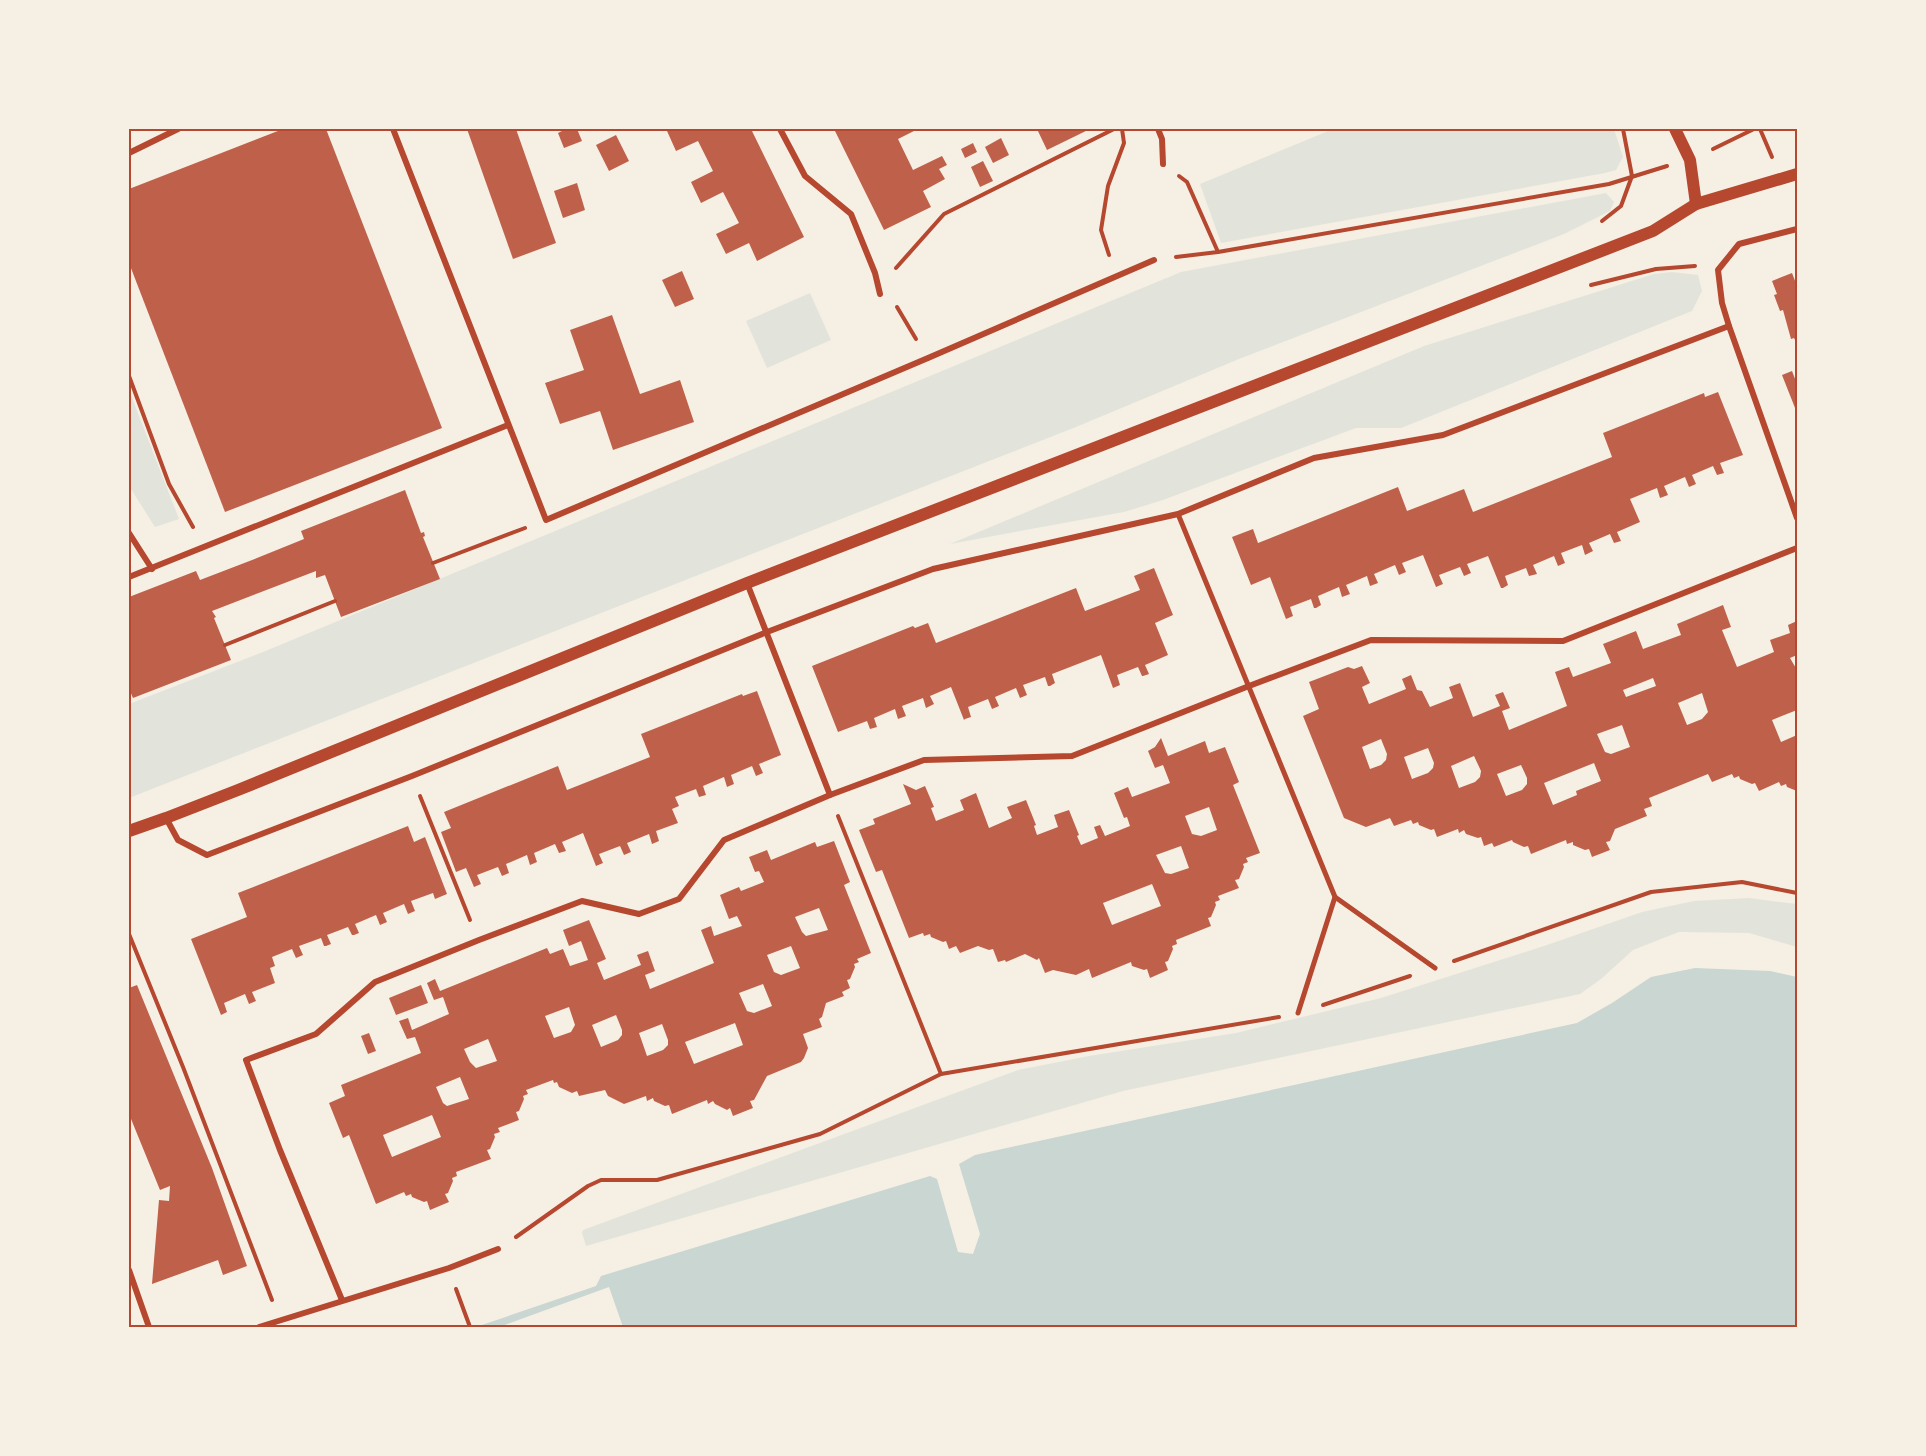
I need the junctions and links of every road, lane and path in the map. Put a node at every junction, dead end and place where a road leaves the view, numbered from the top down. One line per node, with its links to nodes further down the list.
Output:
1 (178, 129): 10 (street)
2 (393, 129): 24 (street)
3 (780, 129): 20 (street)
4 (1114, 129): 20 (path)
5 (1122, 129): 19 (path)
6 (1158, 129): 12 (street)
7 (1623, 129): 14 (path)
8 (1675, 129): 11 (main road)
9 (1754, 129): 11 (path)
10 (129, 153)
11 (1690, 160): 14 (path); 15 (main road)
12 (1163, 164): 17 (path)
13 (1797, 174): 15 (main road)
14 (1632, 176): 17 (path)
15 (1696, 204): 34 (main road)
16 (1797, 229): 21 (street)
17 (1218, 252): 18 (path)
18 (1154, 260): 19 (street)
19 (1119, 276): 22 (street)
20 (880, 294): 22 (path)
21 (1729, 326): 25 (street); 26 (street)
22 (928, 358): 27 (street)
23 (129, 376): 29 (path)
24 (508, 425): 27 (street); 29 (street)
25 (1178, 514): 36 (street); 38 (street)
26 (1797, 518)
27 (546, 520): 31 (path)
28 (129, 533): 32 (street)
29 (205, 547): 32 (street)
30 (1797, 548): 38 (street)
31 (433, 563)
32 (152, 568): 33 (street)
33 (129, 577)
34 (747, 583): 36 (street); 41 (main road)
35 (335, 601): 37 (path)
36 (767, 632): 39 (street); 40 (street)
37 (225, 645)
38 (1249, 686): 40 (street); 44 (street)
39 (412, 776): 41 (street); 46 (path)
40 (830, 795): 46 (street); 49 (path)
41 (166, 818): 42 (main road)
42 (129, 831)
43 (1797, 892): 47 (path)
44 (1335, 897): 47 (street); 48 (street)
45 (129, 934): 54 (path)
46 (479, 940): 52 (street)
47 (1436, 968): 48 (path)
48 (1298, 1013): 49 (path)
49 (941, 1074): 50 (path)
50 (498, 1249): 52 (street)
51 (129, 1270): 55 (street)
52 (342, 1300): 54 (street)
53 (465, 1315): 57 (path)
54 (282, 1320): 56 (street)
55 (149, 1327)
56 (259, 1327)
57 (470, 1327)

